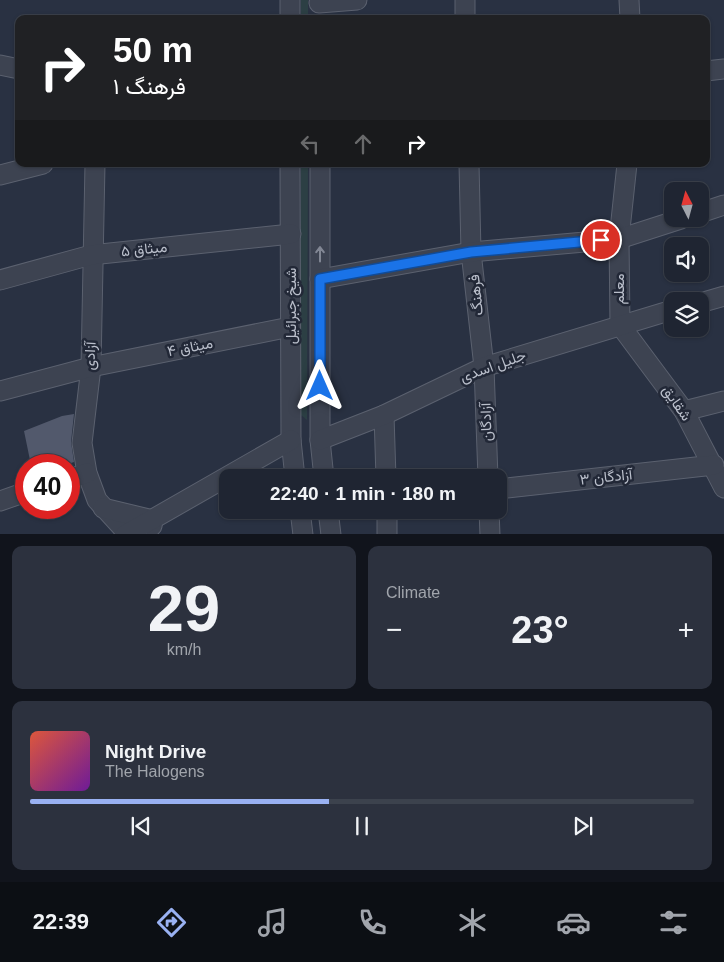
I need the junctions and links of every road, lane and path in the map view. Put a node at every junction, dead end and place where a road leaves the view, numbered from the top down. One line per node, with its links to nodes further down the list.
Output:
1 (290, 0): 6 (street)
2 (357, 0): 5 (street)
3 (465, 0): 7 (street)
4 (629, 0): 8 (street)
5 (319, 7)
6 (290, 15)
7 (465, 15)
8 (630, 15)
9 (0, 65): 10 (street)
10 (15, 68)
11 (724, 69): 12 (street)
12 (710, 71)
13 (30, 167): 19 (street)
14 (95, 167): 26 (street, آزادی)
15 (290, 167): 23 (street, شیخ جبرائیل)
16 (320, 167): 27 (street, شیخ جبرائیل, one-way to 16)
17 (469, 167): 25 (street, فرهنگ)
18 (627, 167): 24 (street, معلم)
19 (0, 174)
20 (724, 205): 21 (street)
21 (709, 210)
22 (664, 224): 24 (street)
23 (291, 234): 26 (street, میثاق ۵); 33 (street, شیخ جبرائیل)
24 (619, 238): 25 (street); 32 (street, معلم)
25 (471, 252): 27 (street); 35 (street, فرهنگ)
26 (91, 254): 28 (street, میثاق ۵); 34 (street, آزادی)
27 (320, 279): 41 (street, شیخ جبرائیل)
28 (0, 280)
29 (724, 296): 30 (street)
30 (709, 300)
31 (664, 312): 32 (street, جلیل اسدی)
32 (620, 325): 35 (street, جلیل اسدی); 38 (street, شقایق)
33 (290, 327): 34 (street, میثاق ۴); 40 (street, شیخ جبرائیل)
34 (91, 367): 36 (street, میثاق ۴); 47 (street, آزادی)
35 (484, 367): 39 (street, جلیل اسدی); 46 (street, آزادگان)
36 (0, 391)
37 (724, 401): 38 (street)
38 (684, 411): 42 (street, شقایق)
39 (384, 415): 41 (street, جلیل اسدی); 45 (street)
40 (290, 440): 43 (street, شیخ جبرائیل); 58 (street)
41 (320, 440): 44 (street, شیخ جبرائیل)
42 (714, 465): 49 (street, آزادگان ۳); 50 (street, شقایق)
43 (295, 469)
44 (323, 469)
45 (386, 469)
46 (488, 469)
47 (87, 473): 48 (street); 53 (street, آزادی)
48 (80, 475)
49 (507, 488)
50 (724, 488)
51 (15, 496): 52 (street)
52 (0, 501)
53 (103, 508): 58 (street); 59 (street, آزادی)
54 (301, 519): 60 (street)
55 (329, 519): 61 (street)
56 (387, 519): 62 (street)
57 (489, 519): 63 (street)
58 (152, 527): 59 (street)
59 (128, 534)
60 (303, 534)
61 (331, 534)
62 (388, 534)
63 (490, 534)

